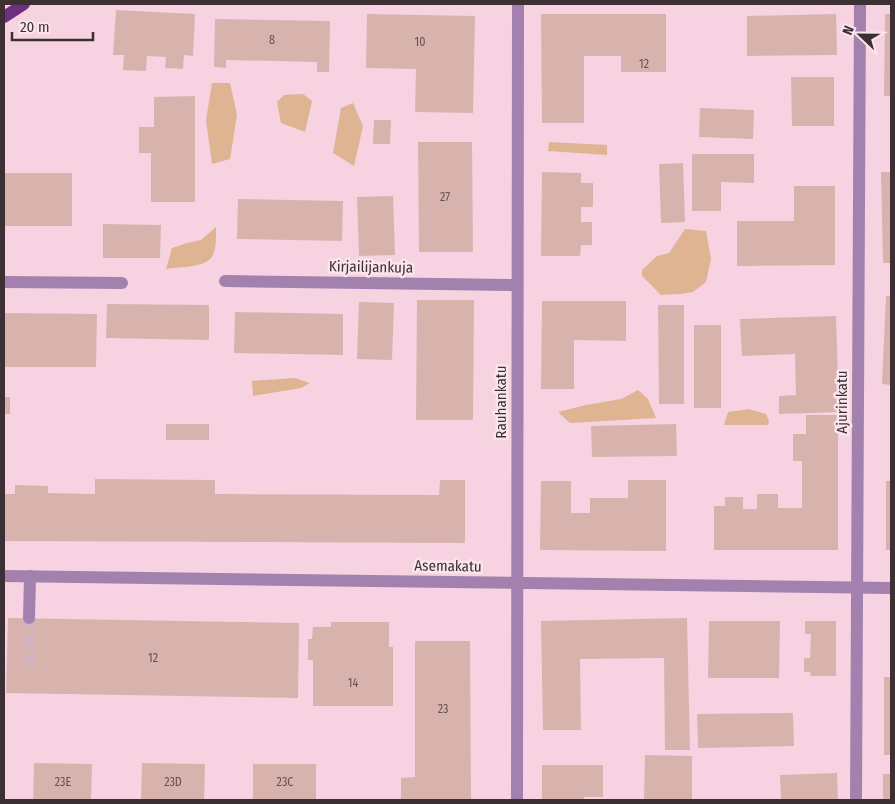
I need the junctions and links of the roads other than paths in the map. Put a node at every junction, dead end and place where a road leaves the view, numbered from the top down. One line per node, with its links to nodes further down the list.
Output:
1 (24, 4): 4 (main road)
2 (518, 4): 8 (street, Rauhankatu)
3 (860, 4): 12 (street, Ajurinkatu)
4 (4, 17)
5 (225, 281): 8 (street, Kirjailijankuja)
6 (4, 282): 7 (street)
7 (122, 282)
8 (518, 285): 11 (street, Rauhankatu)
9 (4, 576): 10 (street, Asemakatu)
10 (30, 576): 11 (street, Asemakatu); 14 (street)
11 (517, 584): 12 (street, Asemakatu); 15 (street, Rauhankatu)
12 (857, 588): 13 (street, Asemakatu); 16 (street, Ajurinkatu)
13 (891, 588)
14 (29, 618)
15 (517, 800)
16 (856, 800)

